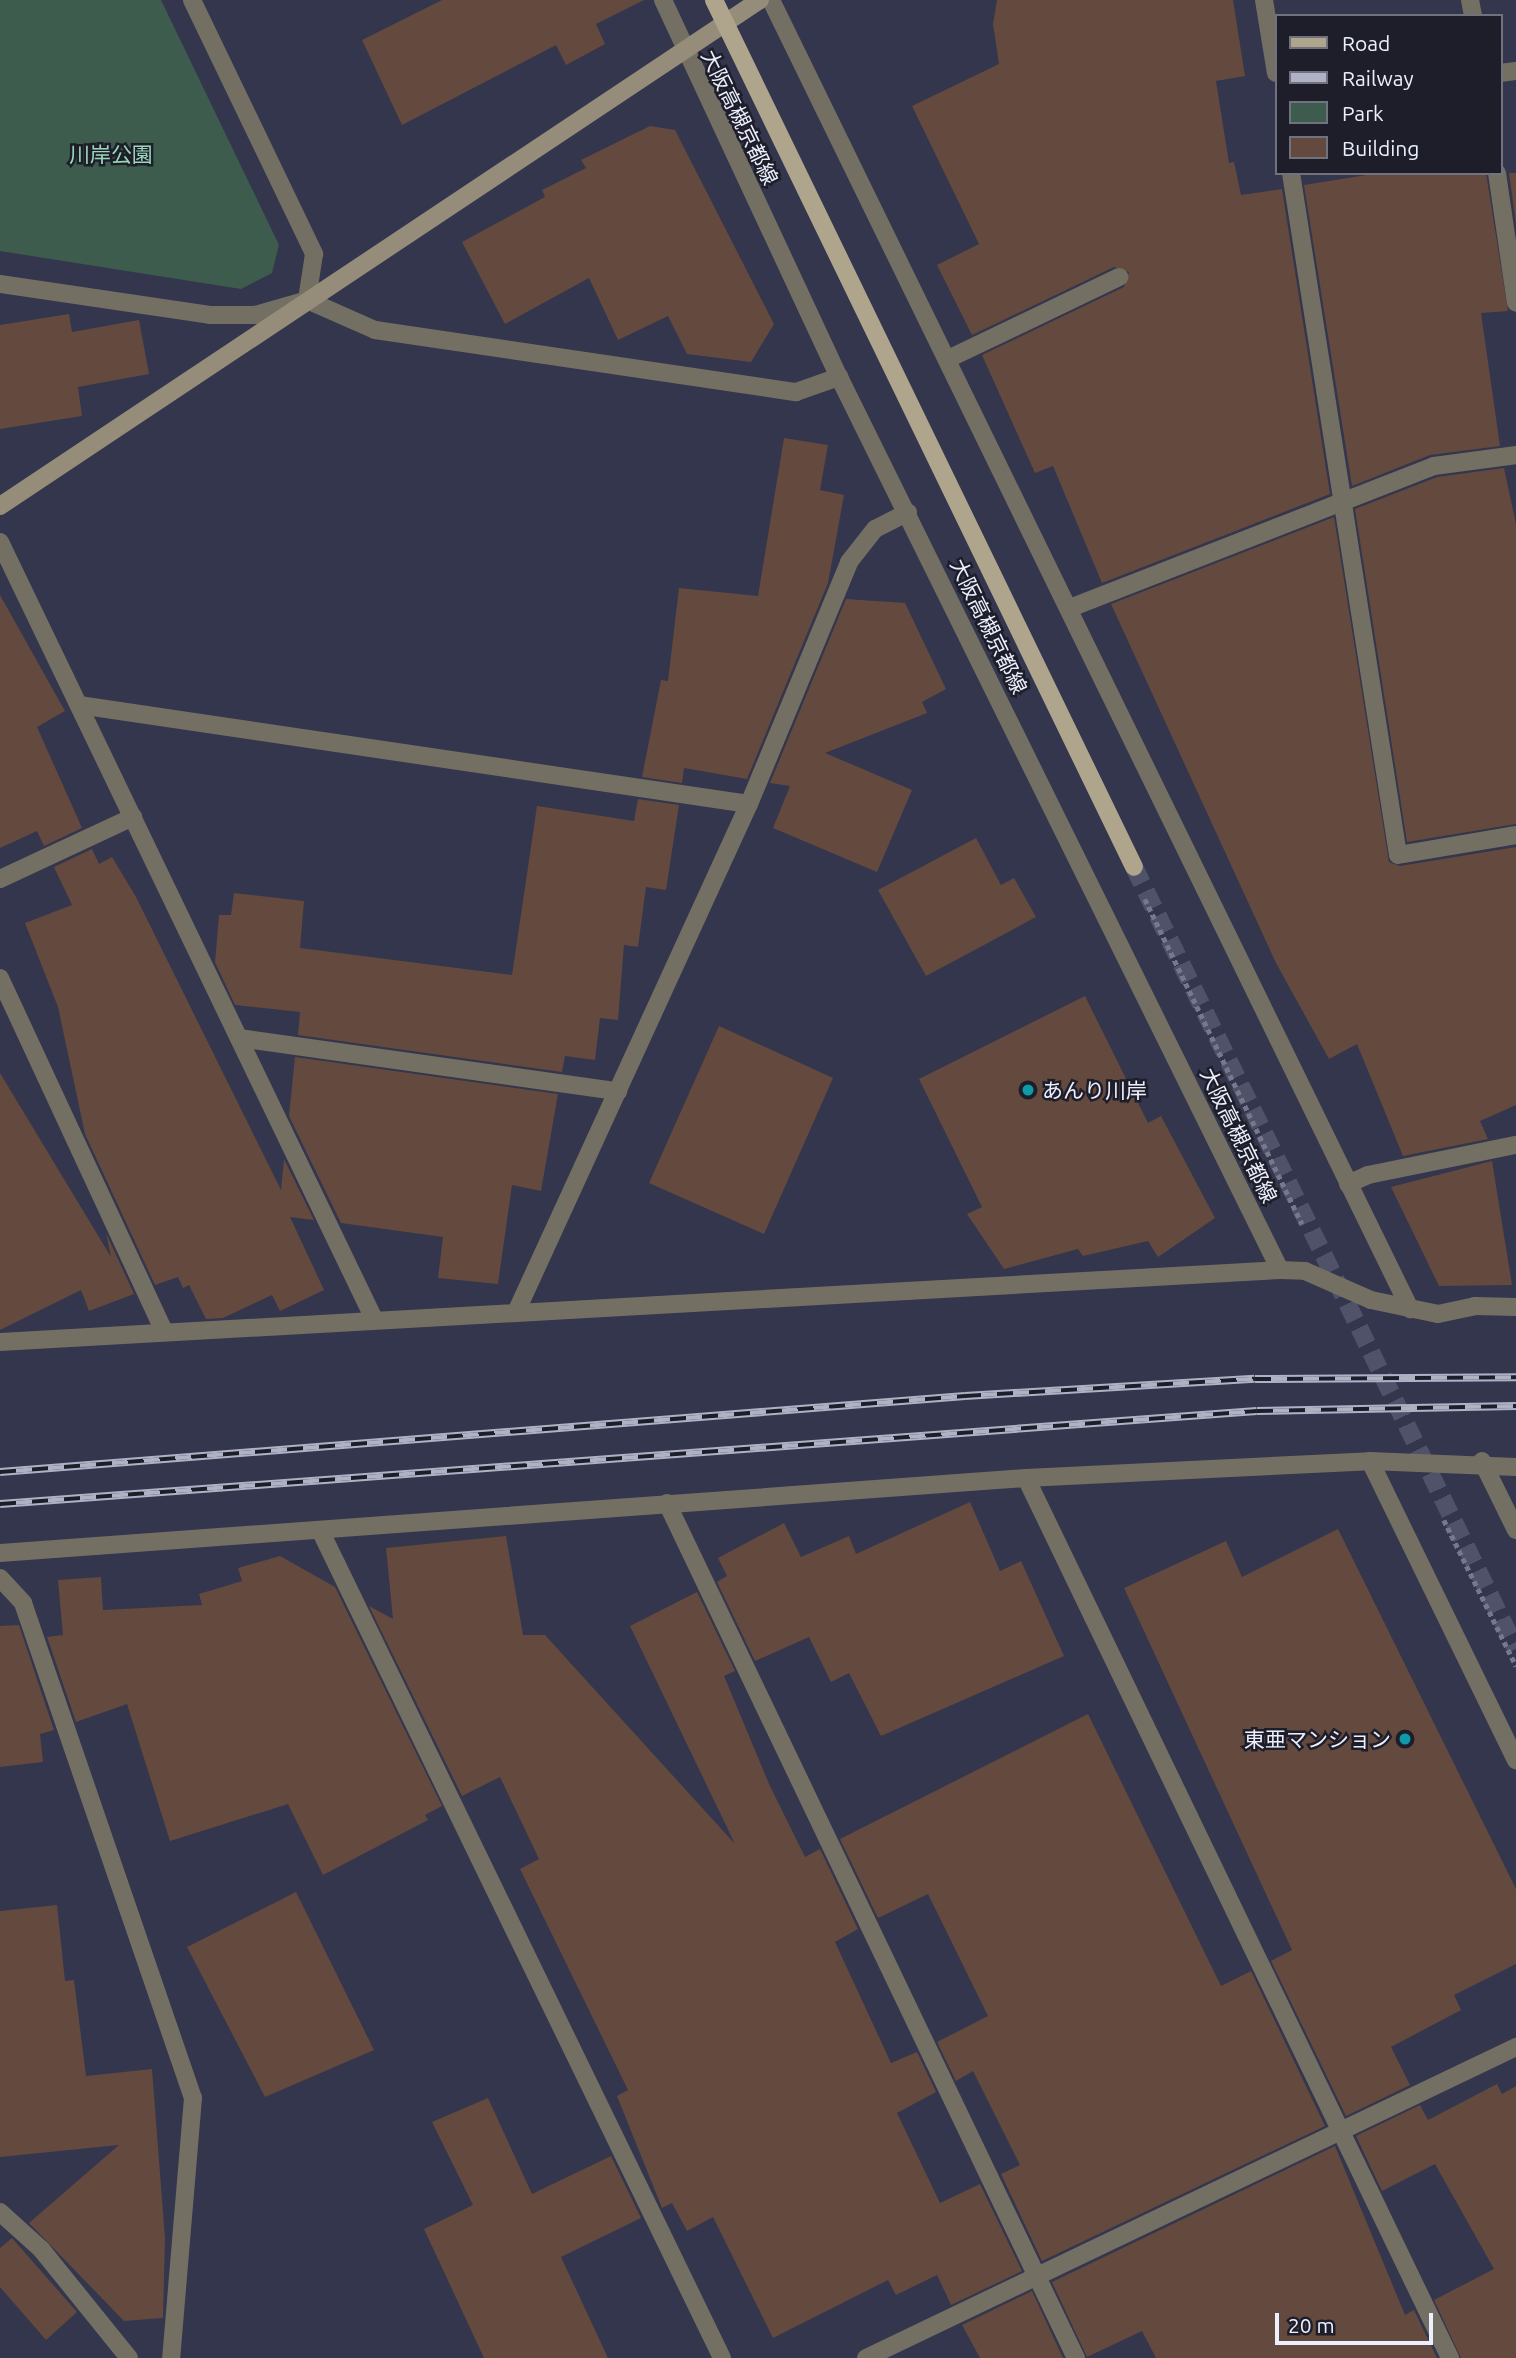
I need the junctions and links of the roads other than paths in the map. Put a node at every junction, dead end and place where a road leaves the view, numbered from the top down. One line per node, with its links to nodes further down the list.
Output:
1 (192, 0): 14 (street)
2 (663, 0): 8 (street, 大阪高槻京都線)
3 (714, 0): 7 (main road, 大阪高槻京都線)
4 (760, 0): 7 (street)
5 (771, 0): 16 (street)
6 (1264, 0): 9 (street)
7 (725, 22): 8 (street); 28 (main road, 大阪高槻京都線)
8 (683, 51): 14 (street); 17 (street, 大阪高槻京都線)
9 (1274, 61)
10 (1291, 175): 19 (street)
11 (1497, 175): 15 (street)
12 (1119, 278): 16 (street)
13 (0, 284): 14 (street)
14 (307, 300): 17 (street); 20 (street)
15 (1516, 303)
16 (948, 359): 23 (street)
17 (839, 377): 21 (street, 大阪高槻京都線)
18 (1516, 455): 19 (street)
19 (1339, 503): 23 (street); 27 (street)
20 (0, 506)
21 (908, 512): 25 (street); 35 (street, 大阪高槻京都線)
22 (0, 542): 24 (street)
23 (1070, 608): 34 (street)
24 (79, 705): 25 (street); 26 (street)
25 (749, 804): 32 (street)
26 (133, 817): 29 (street); 31 (street)
27 (1516, 835)
28 (1134, 867)
29 (0, 879)
30 (0, 978): 40 (street)
31 (239, 1038): 32 (street); 39 (street)
32 (618, 1091): 37 (street)
33 (1516, 1145): 34 (street)
34 (1348, 1184): 38 (street)
35 (1280, 1270): 37 (street); 38 (street)
36 (1516, 1307): 38 (street)
37 (518, 1308): 39 (street)
38 (1410, 1309)
39 (373, 1317): 40 (street)
40 (164, 1331): 41 (street)
41 (0, 1342)
42 (1370, 1461): 43 (street); 45 (street); 51 (street)
43 (1482, 1461): 44 (street); 48 (street)
44 (1516, 1467)
45 (1026, 1478): 46 (street); 53 (street)
46 (667, 1503): 47 (street); 55 (street)
47 (320, 1530): 49 (street); 58 (street)
48 (1516, 1530)
49 (0, 1553)
50 (0, 1577): 57 (street)
51 (1516, 1760)
52 (1516, 2048): 53 (street)
53 (1340, 2134): 55 (street); 61 (street)
54 (0, 2212): 56 (street)
55 (1035, 2279): 59 (street); 60 (street)
56 (129, 2358)
57 (171, 2358)
58 (722, 2358)
59 (866, 2358)
60 (1076, 2358)
61 (1450, 2358)

